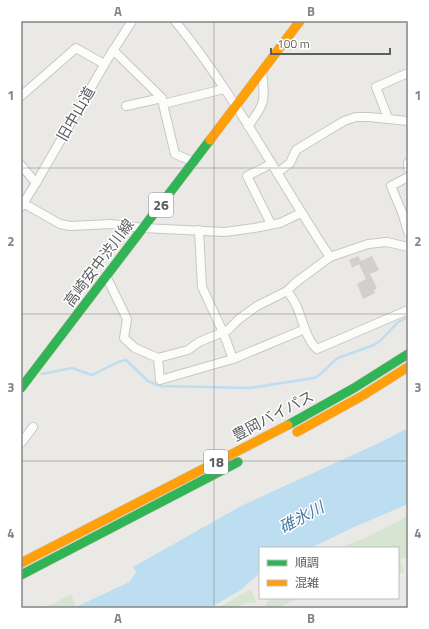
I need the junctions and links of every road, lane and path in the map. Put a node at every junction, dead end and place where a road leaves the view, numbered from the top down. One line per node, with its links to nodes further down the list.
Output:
1 (132, 21): 4 (street, 旧中山道)
2 (175, 21): 8 (street)
3 (300, 21): 6 (main road, 高崎安中渋川線 / 26)
4 (113, 50): 5 (street, 旧中山道); 10 (street)
5 (104, 64): 9 (street); 22 (street, 旧中山道)
6 (262, 72): 11 (main road, 高崎安中渋川線 / 26); 14 (street)
7 (408, 73): 12 (street)
8 (224, 89): 11 (street); 15 (street)
9 (21, 96)
10 (126, 106)
11 (236, 106): 14 (street); 15 (main road, 高崎安中渋川線 / 26)
12 (388, 118): 13 (street); 20 (street)
13 (408, 121)
14 (248, 126): 18 (street)
15 (194, 162): 26 (main road, 高崎安中渋川線 / 26)
16 (408, 163): 19 (street)
17 (21, 164): 22 (street)
18 (271, 164): 20 (street); 25 (street)
19 (408, 168)
20 (277, 173): 24 (street)
21 (408, 178): 28 (street)
22 (36, 183): 23 (street, 旧中山道)
23 (22, 205): 26 (street)
24 (301, 213): 25 (street); 30 (street)
25 (271, 224): 27 (street)
26 (143, 228): 27 (street); 31 (main road, 高崎安中渋川線 / 26)
27 (200, 230): 35 (street)
28 (408, 232)
29 (408, 247): 30 (street)
30 (330, 257): 32 (street)
31 (106, 276): 37 (street); 40 (main road, 高崎安中渋川線 / 26)
32 (287, 291): 34 (street); 35 (street)
33 (408, 310): 34 (street)
34 (304, 329): 38 (street)
35 (224, 332): 37 (street); 38 (street)
36 (408, 354): 45 (main road, 豊岡バイパス / 18)
37 (158, 358): 38 (street)
38 (233, 359)
39 (408, 367): 42 (main road, 豊岡バイパス)
40 (21, 387)
41 (33, 427): 43 (street)
42 (292, 434)
43 (21, 443)
44 (246, 458): 46 (main road, 豊岡バイパス / 18)
45 (21, 564)
46 (21, 575)

